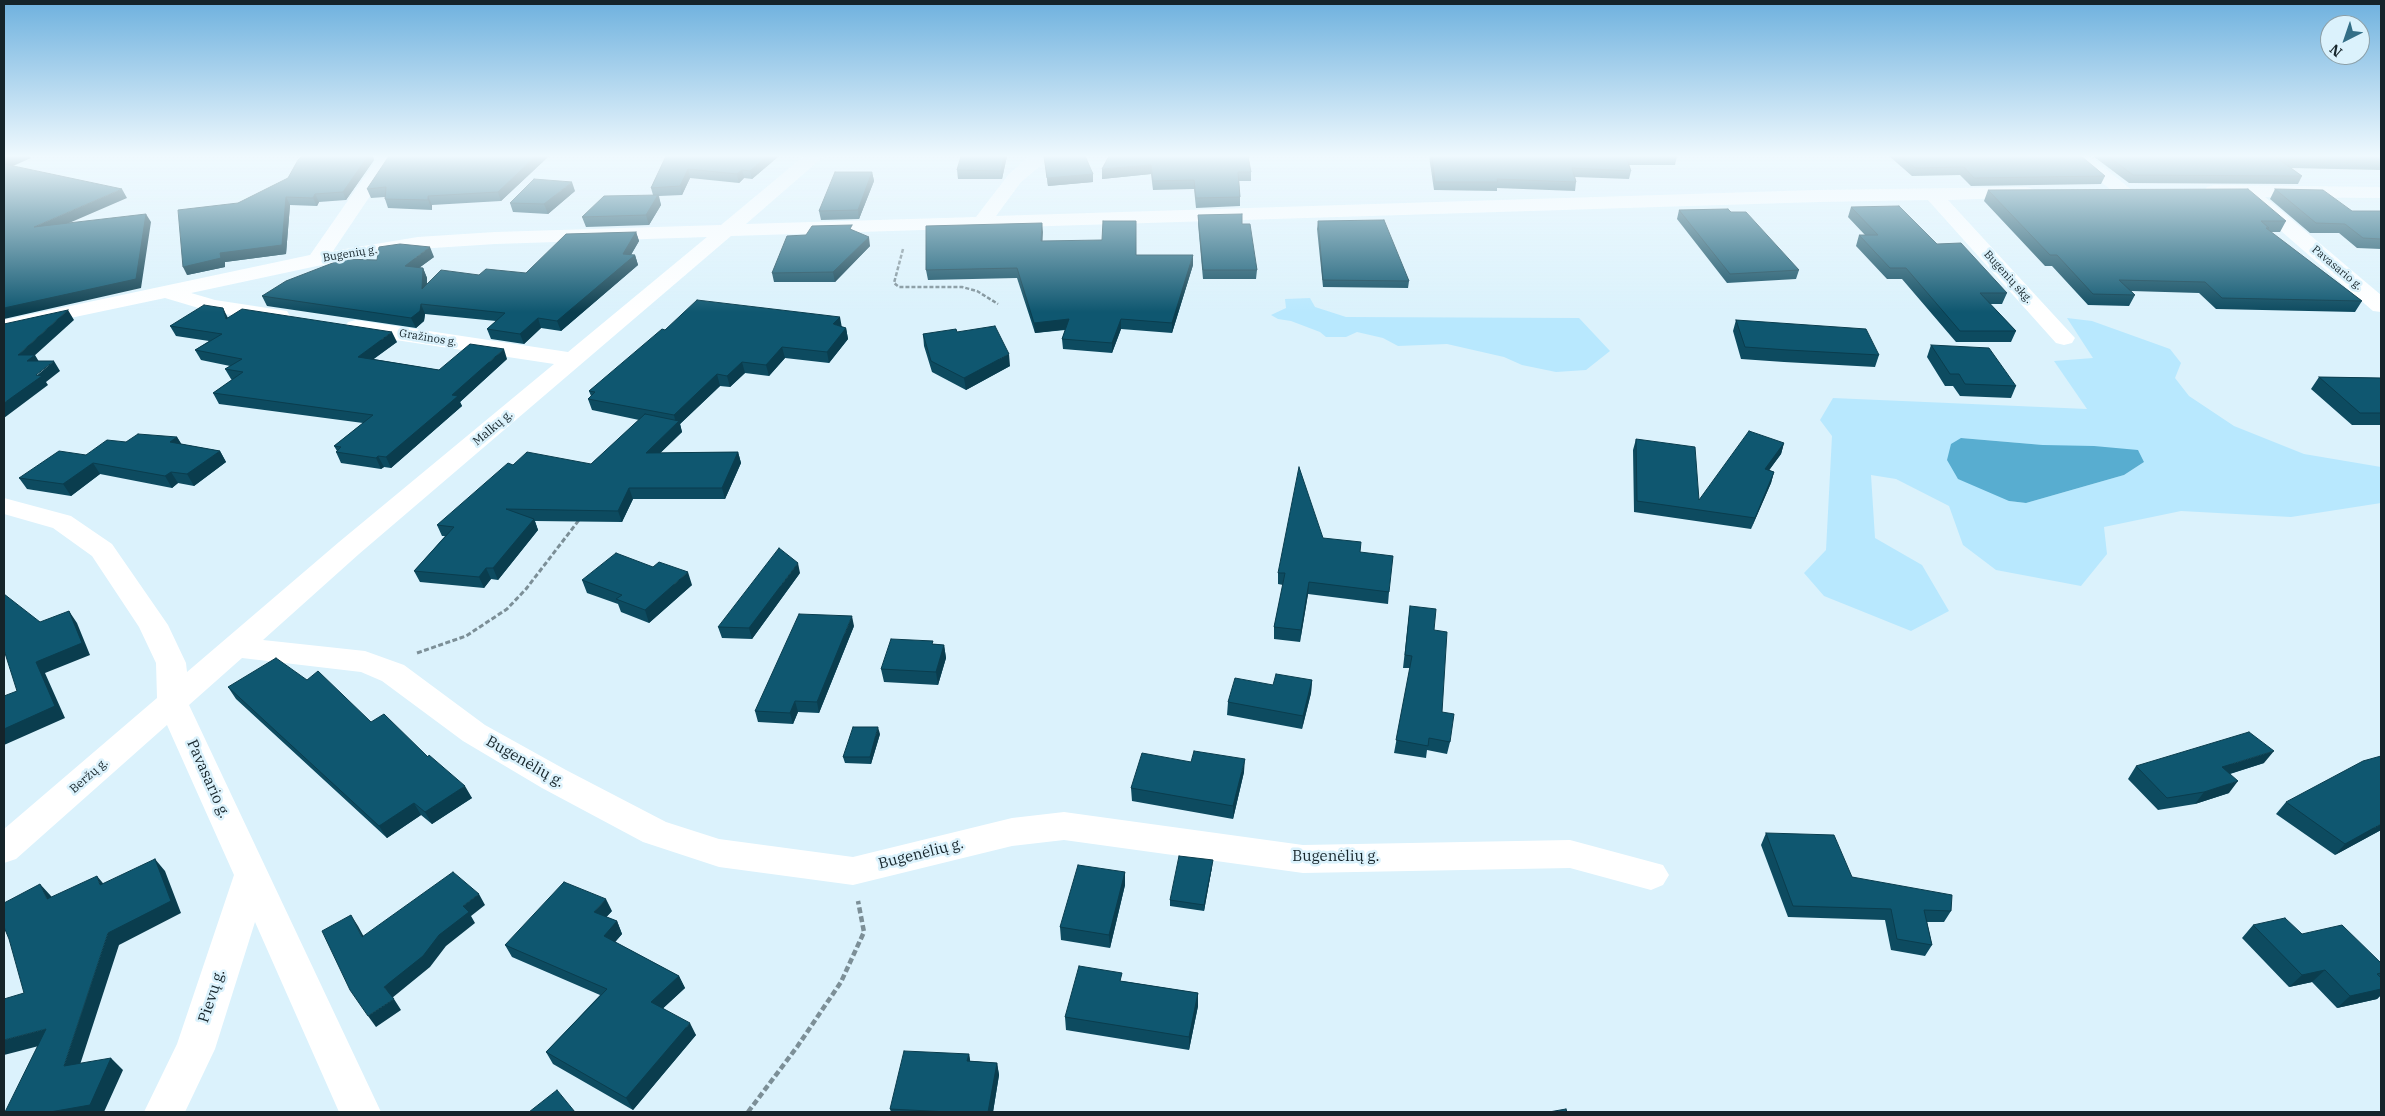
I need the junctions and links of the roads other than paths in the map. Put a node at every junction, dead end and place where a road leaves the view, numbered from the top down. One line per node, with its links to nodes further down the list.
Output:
1 (352, 208): 9 (street)
2 (755, 208): 8 (street, Malkų g.)
3 (991, 208): 7 (street)
4 (1454, 208): 7 (street, Bugenių g.)
5 (1946, 208): 15 (street, Bugenių skg.)
6 (2266, 208): 11 (street, Pavasario g.)
7 (981, 222): 8 (street, Bugenių g.)
8 (727, 232): 9 (street, Bugenių g.); 16 (street, Malkų g.)
9 (317, 260): 10 (street, Bugenių g.)
10 (164, 291): 12 (street); 14 (street, Bugenių g.)
11 (2381, 306)
12 (300, 319)
13 (340, 325): 16 (street, Gražinos g.)
14 (4, 326)
15 (2064, 338)
16 (574, 360): 18 (street, Malkų g.)
17 (4, 506): 19 (street, Pavasario g.)
18 (238, 647): 19 (street, Malkų g.); 21 (street, Bugenėlių g.)
19 (174, 703): 20 (street, Beržų g.); 22 (street, Pavasario g.)
20 (4, 849)
21 (1651, 875)
22 (251, 877): 23 (street, Pievų g.); 24 (street, Pavasario g.)
23 (164, 1112)
24 (360, 1112)

